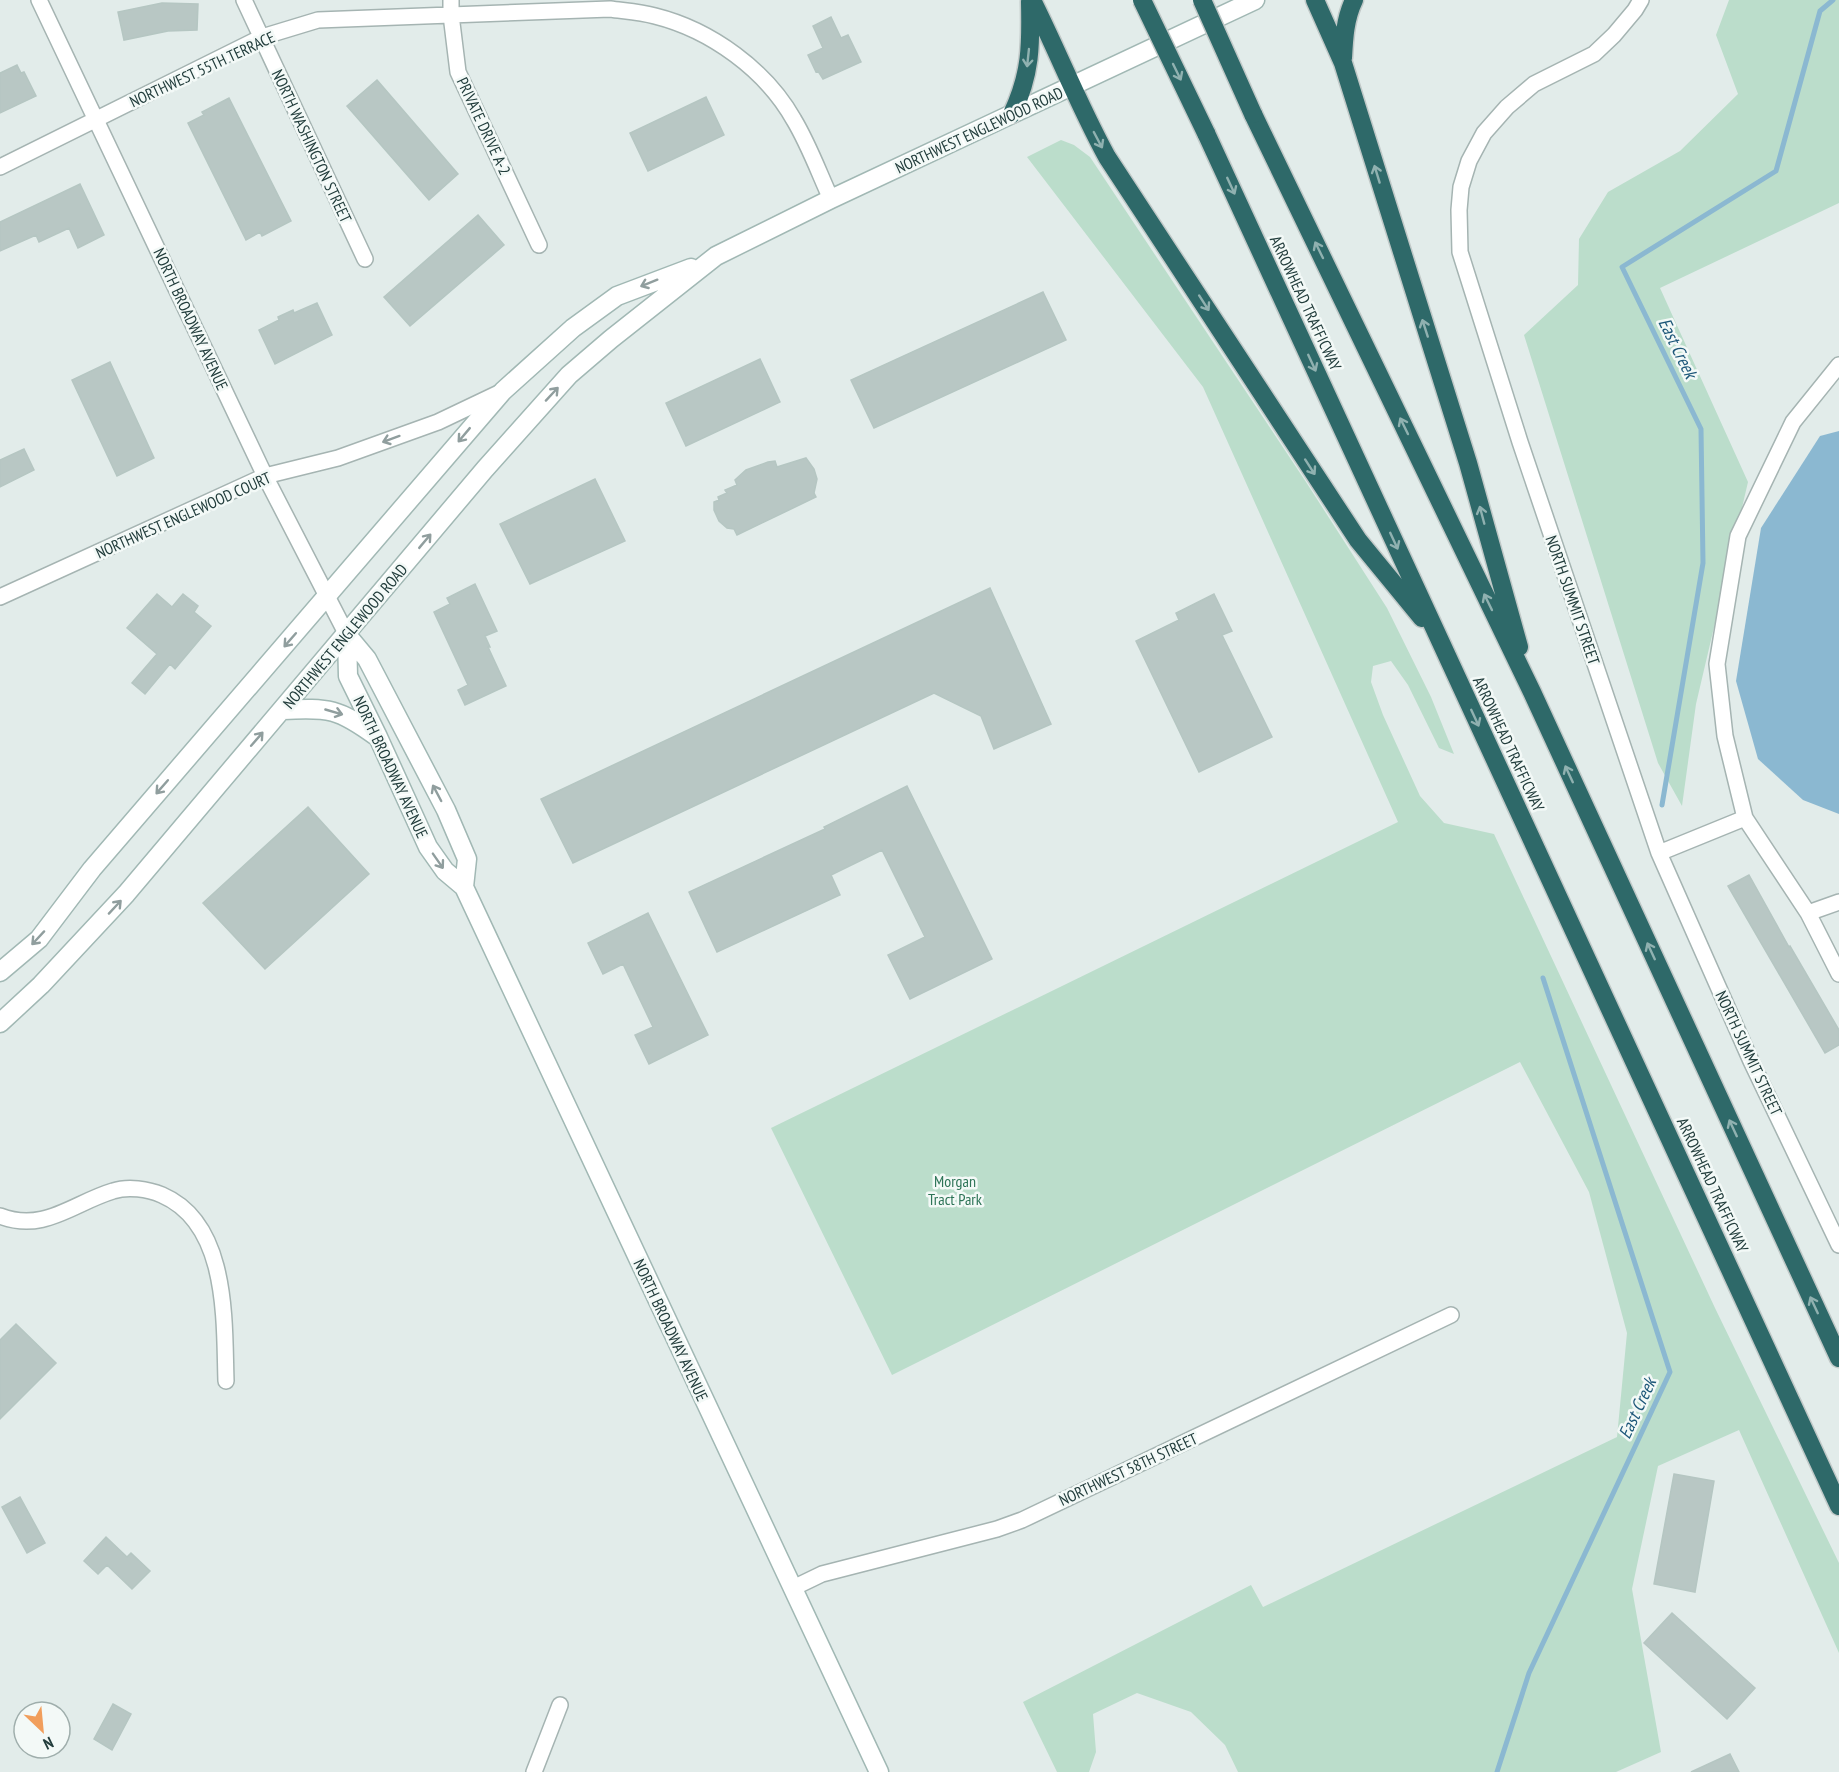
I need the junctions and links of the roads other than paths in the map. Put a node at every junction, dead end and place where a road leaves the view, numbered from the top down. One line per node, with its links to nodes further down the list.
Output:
1 (39, 0): 15 (street, NORTH BROADWAY AVENUE)
2 (244, 0): 11 (street, NORTH WASHINGTON STREET)
3 (1031, 0): 13 (highway); 14 (highway, one-way to 14)
4 (1142, 0): 27 (highway, ARROWHEAD TRAFFICWAY, one-way to 27, bridge)
5 (1202, 0): 28 (highway, ARROWHEAD TRAFFICWAY, one-way to 5, bridge)
6 (1255, 0): 13 (main road, NORTHWEST ENGLEWOOD ROAD)
7 (1315, 0): 12 (highway)
8 (1354, 0): 12 (highway)
9 (1641, 0): 32 (street, NORTH SUMMIT STREET)
10 (451, 8): 11 (street, NORTHWEST 55TH TERRACE); 17 (street, NORTHWEST 55TH TERRACE); 18 (street, PRIVATE DRIVE A-2)
11 (262, 37): 15 (street, NORTHWEST 55TH TERRACE); 19 (street, NORTH WASHINGTON STREET)
12 (1343, 63): 28 (highway, one-way to 12)
13 (1074, 87): 14 (main road, NORTHWEST ENGLEWOOD ROAD); 27 (highway, one-way to 27)
14 (1012, 114): 17 (main road, NORTHWEST ENGLEWOOD ROAD)
15 (96, 119): 16 (street, NORTHWEST 55TH TERRACE); 23 (street, NORTH BROADWAY AVENUE)
16 (0, 167)
17 (831, 199): 20 (main road, NORTHWEST ENGLEWOOD ROAD)
18 (539, 245)
19 (365, 259)
20 (704, 263): 22 (main road, NORTHWEST ENGLEWOOD ROAD, one-way to 22); 26 (main road, NORTHWEST ENGLEWOOD ROAD, one-way to 20)
21 (1839, 365): 31 (street)
22 (503, 391): 23 (street, NORTHWEST ENGLEWOOD COURT, one-way to 23); 24 (main road, NORTHWEST ENGLEWOOD ROAD, one-way to 24)
23 (266, 476): 24 (street, NORTH BROADWAY AVENUE); 25 (street, NORTHWEST ENGLEWOOD COURT)
24 (328, 596): 26 (street, NORTH BROADWAY AVENUE); 36 (main road, NORTHWEST ENGLEWOOD ROAD, one-way to 36)
25 (0, 597)
26 (347, 635): 29 (main road, NORTHWEST ENGLEWOOD ROAD); 30 (main road, NORTH BROADWAY AVENUE); 33 (main road, NORTH BROADWAY AVENUE, one-way to 26)
27 (1438, 638): 44 (highway, ARROWHEAD TRAFFICWAY, one-way to 44)
28 (1532, 692): 42 (highway, ARROWHEAD TRAFFICWAY, one-way to 28)
29 (283, 710): 30 (main road, one-way to 30); 38 (main road, NORTHWEST ENGLEWOOD ROAD, one-way to 29)
30 (378, 737): 33 (main road, NORTH BROADWAY AVENUE, one-way to 33)
31 (1745, 818): 32 (street); 35 (street)
32 (1659, 853): 40 (street, NORTH SUMMIT STREET)
33 (464, 887): 45 (main road, NORTH BROADWAY AVENUE)
34 (1839, 902): 35 (street)
35 (1808, 914): 37 (street)
36 (0, 972)
37 (1839, 974)
38 (0, 1023)
39 (0, 1216): 43 (street)
40 (1839, 1245)
41 (1451, 1315): 45 (street, NORTHWEST 58TH STREET)
42 (1839, 1358)
43 (226, 1381)
44 (1839, 1506)
45 (793, 1588): 48 (main road, NORTH BROADWAY AVENUE)
46 (560, 1704): 47 (street)
47 (534, 1772)
48 (879, 1772)

